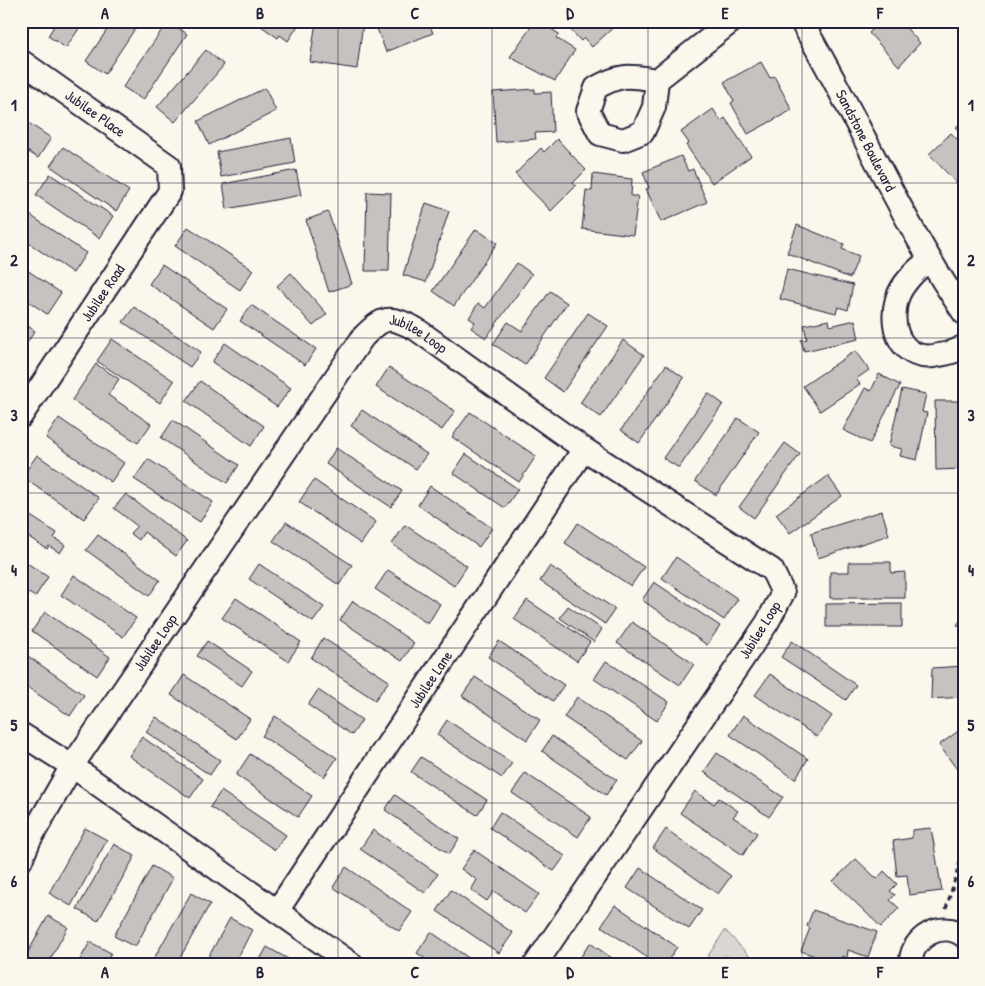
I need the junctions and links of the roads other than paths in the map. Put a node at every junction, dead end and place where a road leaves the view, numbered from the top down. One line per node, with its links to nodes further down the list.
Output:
1 (732, 21): 4 (street)
2 (801, 21): 6 (street, Sandstone Boulevard)
3 (21, 61): 5 (street, Jubilee Place)
4 (657, 80)
5 (169, 166): 10 (street, Jubilee Road)
6 (929, 262): 7 (street, Sandstone Boulevard); 9 (street)
7 (956, 285): 8 (street, Sandstone Boulevard)
8 (964, 313)
9 (964, 346)
10 (21, 416)
11 (584, 449): 13 (street, Jubilee Loop); 15 (street, Jubilee Lane); 18 (street, Jubilee Loop)
12 (21, 734): 13 (street)
13 (72, 766): 14 (street, Jubilee Loop); 15 (street)
14 (21, 860)
15 (276, 911): 17 (street)
16 (964, 936): 19 (street)
17 (353, 965)
18 (535, 965)
19 (912, 965)

